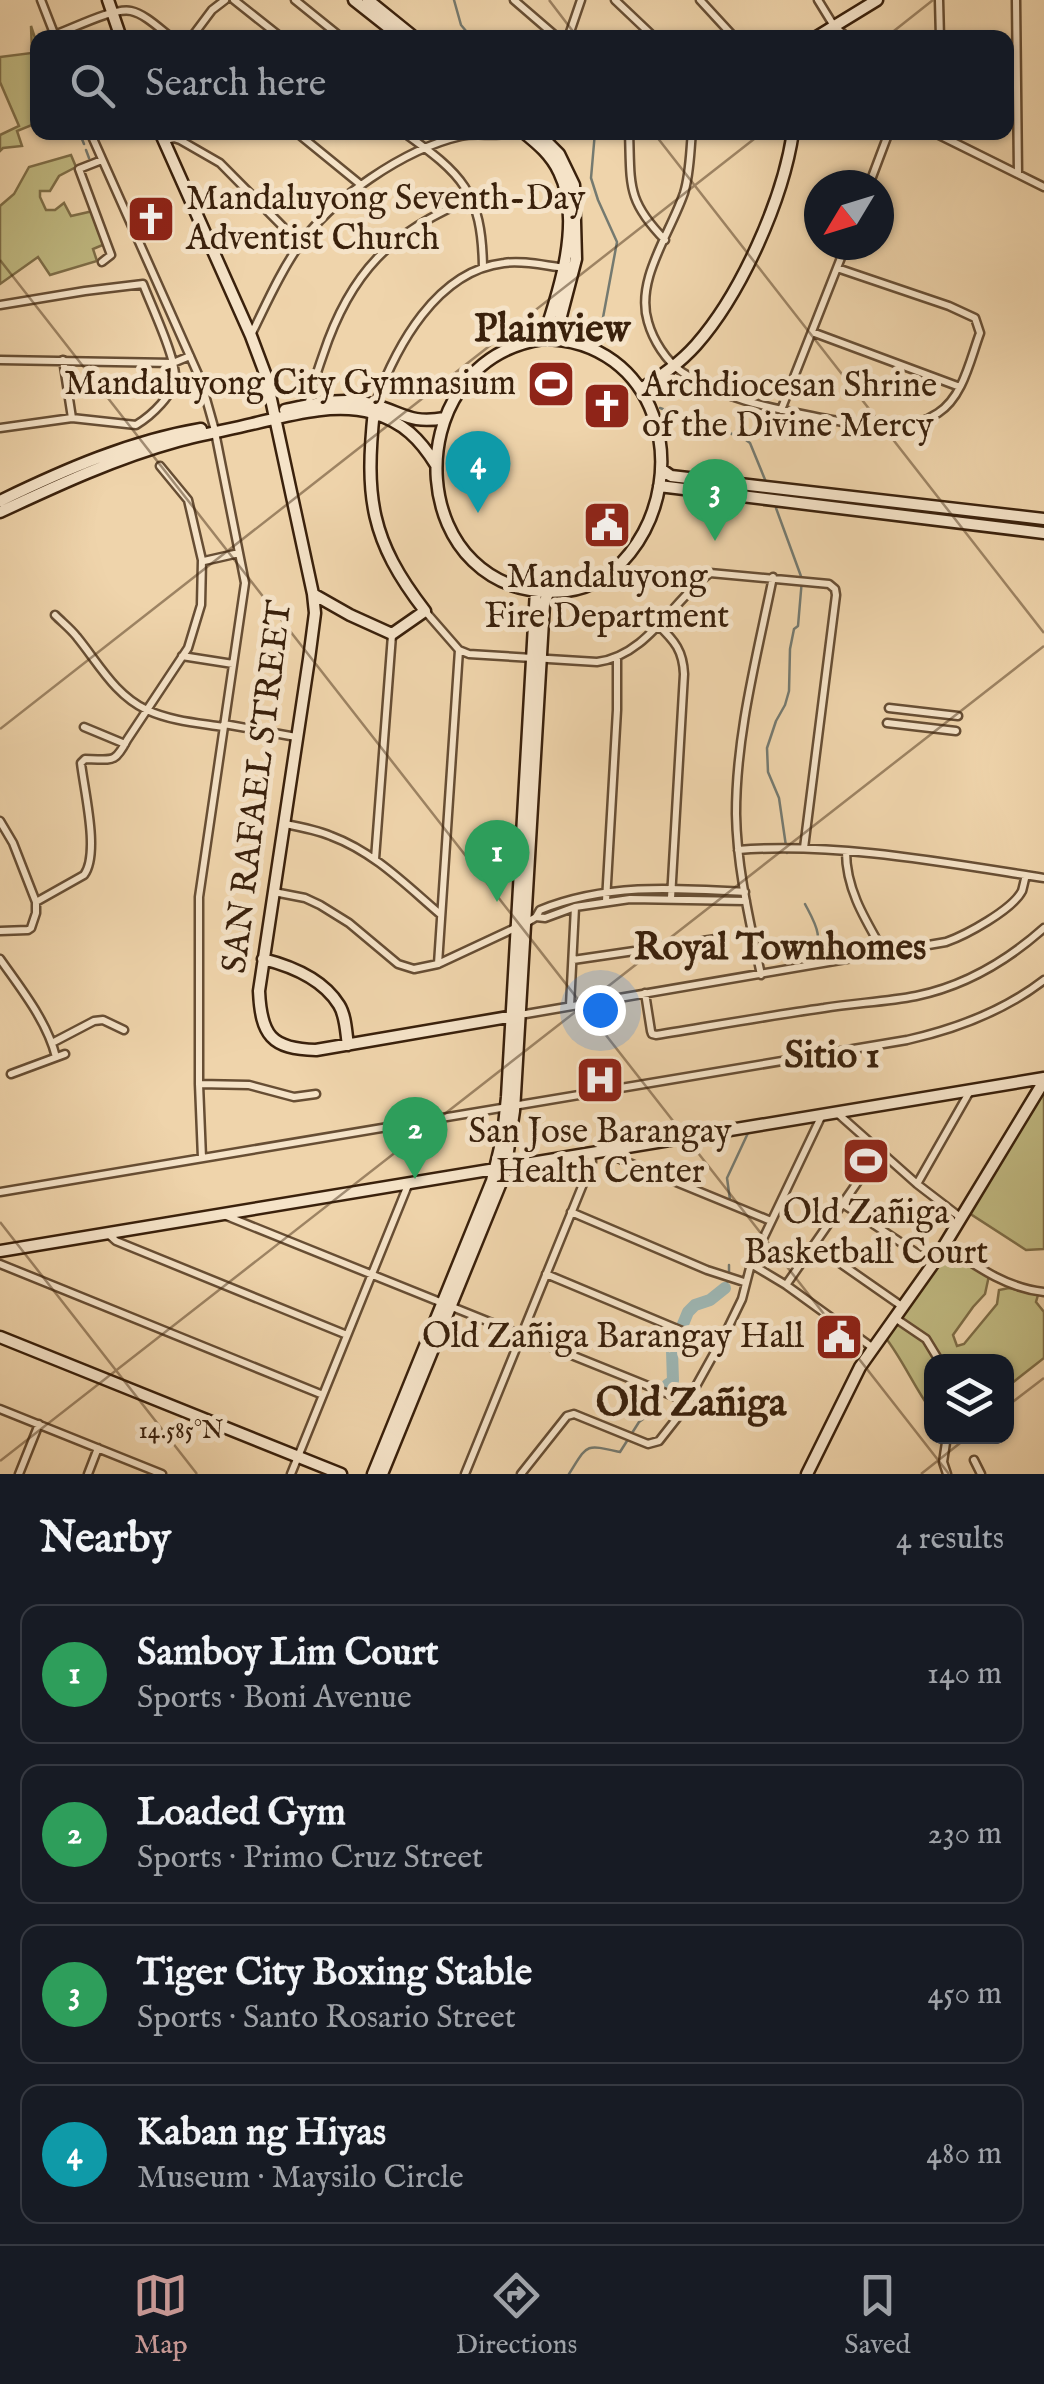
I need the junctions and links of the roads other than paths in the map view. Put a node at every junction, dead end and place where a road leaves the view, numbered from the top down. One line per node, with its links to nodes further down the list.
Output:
1 (41, 0): 18 (street)
2 (108, 0): 16 (street)
3 (226, 0): 22 (street)
4 (234, 0): 23 (street)
5 (295, 0): 24 (street)
6 (354, 0): 25 (street)
7 (368, 0): 26 (street)
8 (514, 0): 27 (street)
9 (581, 0): 28 (street)
10 (615, 0): 29 (street)
11 (700, 0): 30 (street)
12 (818, 0): 17 (street)
13 (878, 0): 17 (street)
14 (939, 0): 33 (street)
15 (1016, 0): 50 (street)
16 (112, 13): 19 (street); 20 (street); 21 (street)
17 (834, 26): 31 (street); 32 (street)
18 (52, 30)
19 (69, 30)
20 (118, 30)
21 (161, 30)
22 (197, 30)
23 (272, 30)
24 (332, 30)
25 (392, 30)
26 (405, 30)
27 (549, 30)
28 (571, 30)
29 (647, 30)
30 (729, 30)
31 (828, 30)
32 (839, 30)
33 (940, 30)
34 (93, 140): 48 (street)
35 (164, 140): 63 (street, SAN RAFAEL STREET)
36 (180, 140): 55 (street)
37 (306, 140): 51 (street)
38 (414, 140): 47 (street)
39 (446, 140): 47 (street)
40 (532, 140): 59 (street)
41 (545, 140): 59 (street)
42 (629, 140): 54 (street)
43 (691, 140): 54 (street)
44 (791, 140): 69 (street)
45 (887, 140): 49 (street)
46 (949, 140): 50 (street)
47 (425, 148): 51 (street); 53 (street)
48 (102, 160): 57 (street); 65 (street)
49 (875, 170)
50 (1018, 174): 52 (street)
51 (361, 185): 55 (street)
52 (1044, 187)
53 (471, 200): 58 (street); 72 (street)
54 (665, 240): 69 (street)
55 (300, 244): 63 (street)
56 (840, 260): 60 (street)
57 (102, 262)
58 (483, 268): 59 (street); 73 (street)
59 (570, 268): 64 (street)
60 (837, 268): 62 (street); 70 (street)
61 (0, 305): 68 (street)
62 (812, 332): 70 (street); 74 (street)
63 (251, 336): 75 (street, SAN RAFAEL STREET)
64 (549, 339): 71 (street); 77 (street)
65 (190, 356): 68 (street); 79 (street)
66 (0, 360): 67 (street)
67 (63, 360): 68 (street); 76 (street)
68 (173, 363): 76 (street)
69 (675, 366): 71 (street); 74 (street)
70 (960, 387): 74 (street)
71 (641, 390): 82 (street)
72 (308, 409): 73 (street); 75 (street)
73 (374, 409): 77 (street); 81 (street); 93 (street)
74 (782, 410)
75 (274, 415): 79 (street); 92 (street, SAN RAFAEL STREET)
76 (72, 418): 78 (street)
77 (445, 418): 81 (street)
78 (0, 428)
79 (215, 430): 84 (street); 85 (street); 88 (street)
80 (160, 466): 89 (street)
81 (436, 466): 91 (street)
82 (661, 470): 83 (street); 86 (street)
83 (660, 486): 87 (street); 91 (street)
84 (0, 500)
85 (0, 512)
86 (1044, 519)
87 (1044, 533)
88 (239, 552): 89 (street); 101 (street)
89 (202, 560): 98 (street)
90 (773, 577): 95 (street); 113 (street); 114 (street)
91 (543, 590): 100 (street)
92 (313, 594): 96 (street); 109 (street, SAN RAFAEL STREET)
93 (425, 611): 96 (street); 97 (street)
94 (55, 615): 103 (street)
95 (658, 625): 99 (street); 119 (street)
96 (392, 634): 116 (street)
97 (459, 650): 100 (street); 127 (street)
98 (182, 656): 101 (street); 103 (street)
99 (618, 657): 100 (street); 121 (street)
100 (536, 659): 129 (street)
101 (233, 664): 106 (street)
102 (889, 708): 104 (street)
103 (147, 710): 106 (street); 110 (street)
104 (958, 716)
105 (887, 722): 108 (street)
106 (224, 726): 109 (street); 150 (street)
107 (84, 727): 110 (street)
108 (956, 731)
109 (298, 737): 112 (street, SAN RAFAEL STREET)
110 (125, 744): 124 (street)
111 (0, 820): 124 (street)
112 (284, 824): 116 (street); 120 (street, SAN RAFAEL STREET)
113 (804, 848): 114 (street); 115 (street)
114 (738, 850): 122 (street)
115 (846, 852): 117 (street); 133 (street)
116 (375, 859): 127 (street)
117 (1026, 875): 118 (street); 133 (street, SAN RAFAEL STREET)
118 (1044, 878)
119 (672, 888): 121 (street); 122 (street); 123 (street)
120 (273, 891): 135 (street, SAN RAFAEL STREET); 137 (street)
121 (607, 891): 125 (street); 128 (street)
122 (745, 896): 123 (street); 138 (street)
123 (671, 898): 125 (street)
124 (36, 902): 131 (street)
125 (606, 902): 126 (street)
126 (575, 907): 128 (street); 136 (street)
127 (440, 914): 137 (street)
128 (536, 917): 129 (street)
129 (520, 926): 137 (street); 142 (street)
130 (1044, 928): 140 (street)
131 (0, 931)
132 (716, 939): 136 (street)
133 (885, 954): 138 (street, SAN RAFAEL STREET)
134 (0, 958): 144 (street)
135 (263, 959): 145 (street); 145 (street, SAN RAFAEL STREET)
136 (573, 960): 141 (street)
137 (438, 964)
138 (761, 975): 140 (street, SAN RAFAEL STREET)
139 (1044, 980): 153 (street)
140 (645, 993): 141 (street, SAN RAFAEL STREET)
141 (570, 1006): 142 (street, SAN RAFAEL STREET)
142 (516, 1016): 145 (street, SAN RAFAEL STREET); 153 (street)
143 (124, 1030): 144 (street)
144 (52, 1043): 147 (street)
145 (348, 1045)
146 (66, 1054): 147 (street)
147 (56, 1058): 148 (street)
148 (11, 1074)
149 (1044, 1080): 151 (street); 167 (street)
150 (199, 1084): 152 (street); 158 (street)
151 (970, 1091): 154 (street); 162 (street)
152 (316, 1094)
153 (510, 1106): 158 (street); 159 (street)
154 (836, 1112): 155 (street); 162 (street)
155 (823, 1114): 156 (street); 168 (street)
156 (611, 1150): 157 (street); 168 (street)
157 (592, 1153): 159 (street); 165 (street)
158 (202, 1158): 163 (street)
159 (500, 1169): 161 (street); 181 (street)
160 (859, 1180): 164 (street)
161 (408, 1184): 166 (street); 176 (street)
162 (917, 1184): 167 (street)
163 (0, 1192)
164 (842, 1204): 170 (street); 175 (street)
165 (571, 1212): 177 (street); 178 (street)
166 (223, 1214): 169 (street); 176 (street)
167 (962, 1217): 171 (street)
168 (771, 1221): 174 (street)
169 (107, 1233): 172 (street); 184 (street)
170 (814, 1244): 179 (street); 182 (street)
171 (945, 1245): 175 (street); 180 (street)
172 (0, 1251)
173 (0, 1264): 190 (street)
174 (751, 1264): 178 (street); 179 (street)
175 (932, 1264): 182 (street)
176 (371, 1273): 181 (street); 184 (street)
177 (546, 1274): 185 (street); 187 (street)
178 (744, 1282): 187 (street)
179 (786, 1285): 188 (street)
180 (1044, 1292)
181 (446, 1304): 185 (street); 203 (street); 204 (street)
182 (902, 1307): 183 (street)
183 (895, 1318): 188 (street); 189 (street)
184 (347, 1335): 190 (street)
185 (522, 1336): 191 (street); 205 (street)
186 (0, 1337): 196 (street)
187 (718, 1346): 191 (street)
188 (873, 1348): 207 (street)
189 (935, 1354)
190 (323, 1395): 196 (street)
191 (688, 1402): 206 (street)
192 (0, 1410): 193 (street)
193 (39, 1424): 195 (street); 199 (street)
194 (945, 1444): 208 (street)
195 (98, 1448): 198 (street); 200 (street)
196 (298, 1456): 201 (street); 202 (street)
197 (974, 1460): 209 (street)
198 (158, 1473)
199 (19, 1474)
200 (88, 1474)
201 (291, 1474)
202 (341, 1474)
203 (372, 1474)
204 (382, 1474)
205 (466, 1474)
206 (522, 1474)
207 (806, 1474)
208 (947, 1474)
209 (982, 1474)

